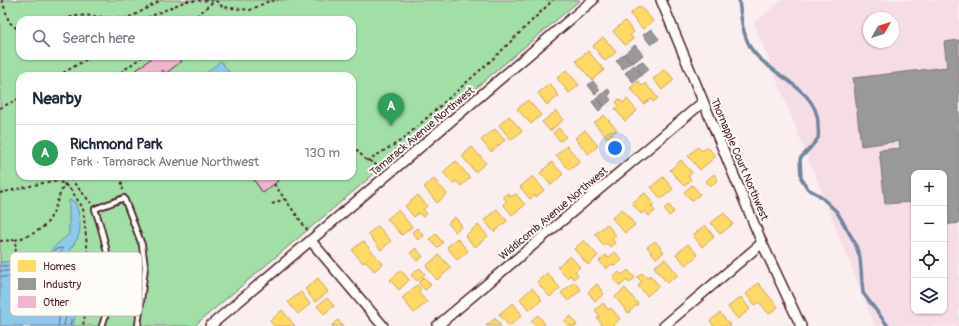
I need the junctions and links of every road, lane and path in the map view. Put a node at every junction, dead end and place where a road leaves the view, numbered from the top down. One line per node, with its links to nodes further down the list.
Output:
1 (2, 0): 12 (path)
2 (161, 0): 9 (path)
3 (215, 0): 8 (path); 10 (path); 11 (path)
4 (278, 0): 8 (path)
5 (553, 0): 21 (path)
6 (593, 0): 22 (street, Tamarack Avenue Northwest)
7 (661, 0): 18 (street, Thornapple Court Northwest)
8 (266, 1)
9 (130, 16)
10 (151, 16)
11 (197, 16)
12 (16, 28)
13 (85, 60): 15 (path)
14 (138, 60): 16 (path)
15 (65, 72)
16 (121, 72)
17 (16, 100): 19 (path)
18 (703, 102): 38 (street, Thornapple Court Northwest); 51 (street, Widdicomb Avenue Northwest)
19 (0, 108)
20 (356, 149): 21 (path)
21 (367, 161): 22 (path)
22 (386, 177): 36 (street, Tamarack Avenue Northwest)
23 (57, 180): 27 (path)
24 (67, 180): 28 (path)
25 (72, 180): 34 (path)
26 (121, 180): 31 (path)
27 (54, 181): 28 (path); 30 (path)
28 (65, 184): 35 (path); 40 (path)
29 (274, 184): 32 (path)
30 (0, 193)
31 (124, 198): 34 (lane); 42 (lane)
32 (284, 199): 33 (path); 36 (path)
33 (272, 204)
34 (94, 209): 41 (lane)
35 (15, 240): 37 (path); 39 (path)
36 (312, 240): 49 (street, Tamarack Avenue Northwest); 50 (street)
37 (0, 242)
38 (762, 243): 52 (street); 53 (street, Thornapple Court Northwest)
39 (16, 252)
40 (87, 252)
41 (107, 252)
42 (142, 292)
43 (85, 316): 46 (path)
44 (106, 316): 47 (lane)
45 (139, 316): 48 (lane)
46 (83, 326)
47 (102, 326)
48 (138, 326)
49 (210, 326)
50 (383, 326)
51 (437, 326)
52 (664, 326)
53 (801, 326)

